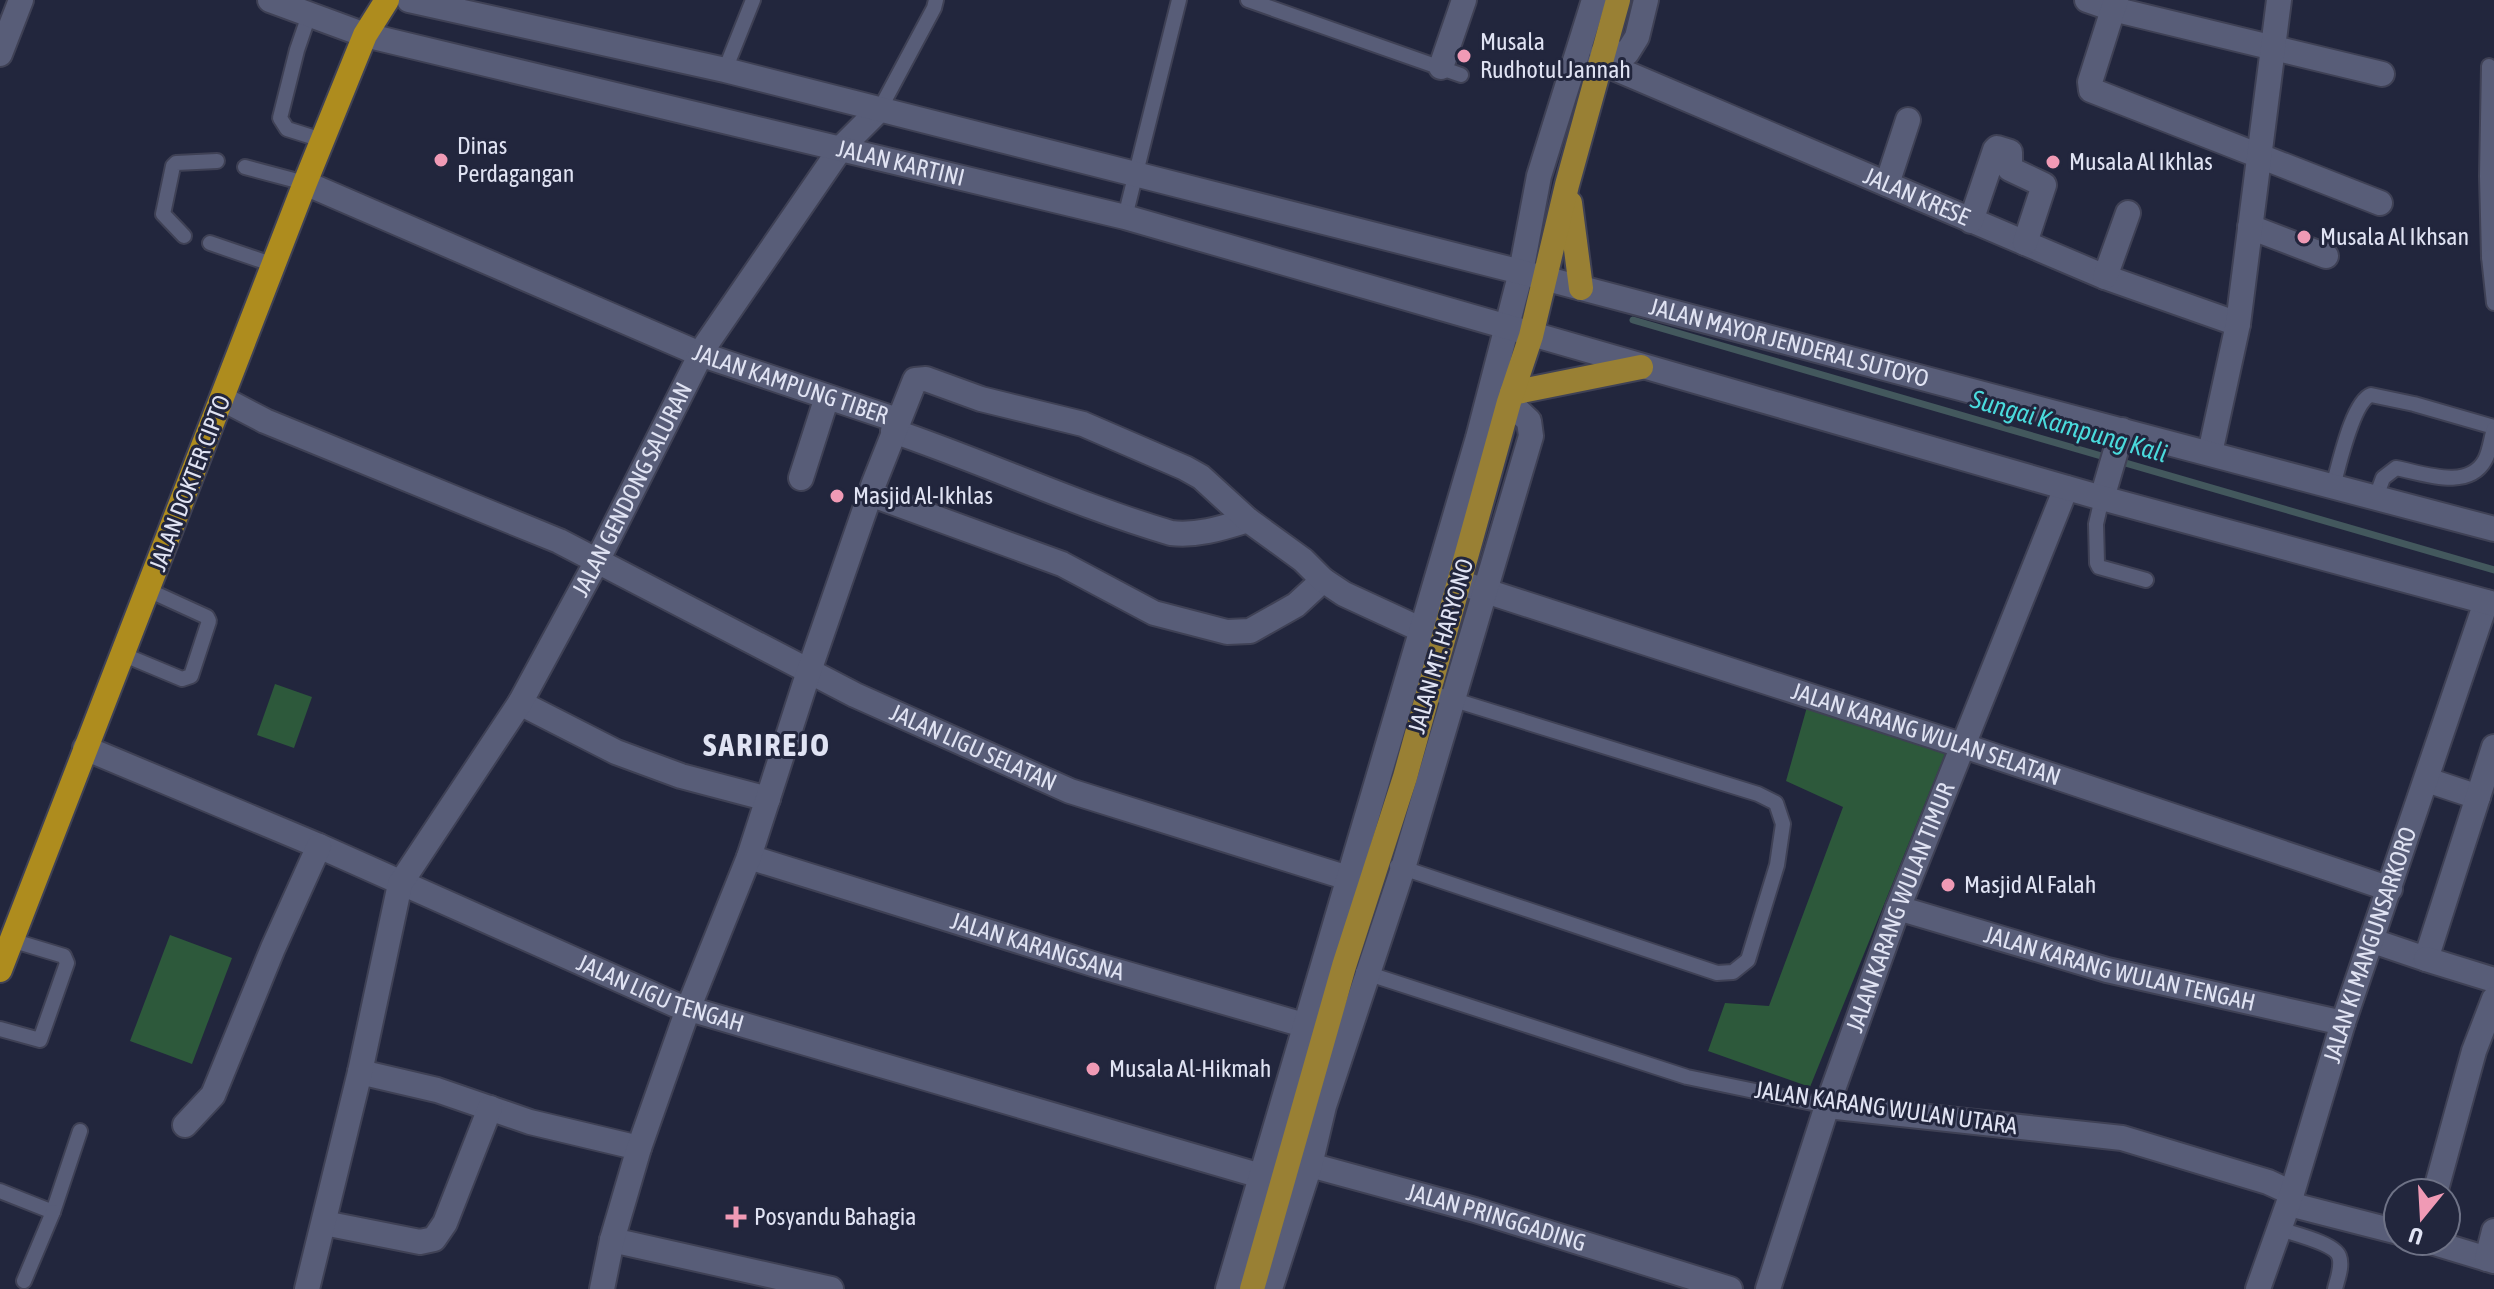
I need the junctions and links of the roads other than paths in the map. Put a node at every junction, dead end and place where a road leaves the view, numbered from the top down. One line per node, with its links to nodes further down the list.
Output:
1 (21, 0): 19 (street)
2 (270, 0): 16 (street, JALAN KARTINI)
3 (387, 0): 17 (highway, JALAN DOKTER CIPTO)
4 (409, 0): 22 (street, JALAN KARTINI)
5 (753, 0): 22 (lane)
6 (936, 0): 27 (lane)
7 (1179, 0): 34 (lane)
8 (1248, 0): 23 (lane)
9 (1464, 0): 23 (street)
10 (1594, 0): 25 (street)
11 (1617, 0): 20 (main road, JALAN MT. HARYONO)
12 (1646, 0): 20 (street)
13 (2087, 0): 15 (street)
14 (2279, 0): 18 (street)
15 (2115, 4): 18 (street); 31 (street)
16 (309, 15): 17 (street, JALAN KARTINI); 29 (lane)
17 (365, 35): 29 (highway, JALAN DOKTER CIPTO); 30 (street, JALAN KARTINI)
18 (2271, 47): 24 (street); 31 (street)
19 (0, 54)
20 (1601, 58): 26 (main road, JALAN MT. HARYONO); 37 (street, JALAN KRESE)
21 (2489, 66): 35 (lane)
22 (725, 70): 27 (street, JALAN KARTINI)
23 (1451, 71)
24 (2382, 74)
25 (1563, 91): 26 (street); 50 (street)
26 (1590, 99): 38 (main road, JALAN MT. HARYONO)
27 (880, 109): 30 (street, JALAN GENDONG SALURAN); 34 (street, JALAN KARTINI)
28 (1908, 120): 37 (street)
29 (322, 140): 36 (highway, JALAN DOKTER CIPTO)
30 (841, 148): 41 (street, JALAN KARTINI); 58 (street, JALAN GENDONG SALURAN)
31 (2259, 154): 39 (street); 43 (street)
32 (217, 161): 44 (lane)
33 (245, 167): 36 (lane)
34 (1135, 174): 41 (lane); 50 (street, JALAN KARTINI)
35 (2490, 176): 48 (lane)
36 (305, 183): 49 (highway, JALAN DOKTER CIPTO); 58 (street, JALAN KAMPUNG TIBER)
37 (1887, 184): 42 (street, JALAN KRESE)
38 (1567, 185): 52 (main road, JALAN MT. HARYONO); 53 (main road)
39 (2380, 203)
40 (2128, 213): 51 (street)
41 (1125, 217): 56 (street, JALAN KARTINI)
42 (1971, 221): 46 (street, JALAN KRESE); 46 (street)
43 (2250, 227): 47 (street); 55 (street)
44 (184, 236)
45 (210, 243): 49 (lane)
46 (2025, 243): 51 (street, JALAN KRESE)
47 (2326, 256)
48 (2492, 257): 54 (lane)
49 (274, 265): 62 (highway, JALAN DOKTER CIPTO)
50 (1521, 272): 52 (street, JALAN KARTINI); 56 (street)
51 (2105, 277): 55 (street, JALAN KRESE)
52 (1546, 279): 53 (street, JALAN MAYOR JENDERAL SUTOYO); 57 (main road, JALAN MT. HARYONO)
53 (1581, 288): 66 (street, JALAN MAYOR JENDERAL SUTOYO)
54 (2494, 303)
55 (2238, 324): 65 (street)
56 (1506, 327): 57 (street, JALAN KARTINI); 81 (street)
57 (1531, 336): 59 (street, JALAN KARTINI); 61 (main road, JALAN MT. HARYONO)
58 (700, 354): 60 (street, JALAN KAMPUNG TIBER); 74 (street, JALAN GENDONG SALURAN)
59 (1641, 367): 61 (main road); 69 (street, JALAN KARTINI)
60 (827, 397): 63 (street, JALAN KAMPUNG TIBER); 67 (street)
61 (1510, 398): 77 (main road, JALAN MT. HARYONO); 79 (street)
62 (223, 399): 74 (street, JALAN LIGU SELATAN); 78 (highway, JALAN DOKTER CIPTO)
63 (895, 426): 70 (street); 72 (street); 72 (street, JALAN KAMPUNG TIBER)
64 (2494, 428): 68 (lane); 71 (lane)
65 (2210, 453): 66 (street, JALAN MAYOR JENDERAL SUTOYO); 68 (street, JALAN MAYOR JENDERAL SUTOYO)
66 (2113, 464): 69 (street, JALAN KARTINI); 76 (lane); 80 (street)
67 (801, 478)
68 (2333, 486): 71 (street, JALAN MAYOR JENDERAL SUTOYO)
69 (2066, 488): 87 (street, JALAN KARANG WULAN TIMUR)
70 (870, 494): 75 (street); 83 (street)
71 (2376, 497): 73 (street, JALAN MAYOR JENDERAL SUTOYO)
72 (1248, 520): 75 (street, JALAN KAMPUNG TIBER)
73 (2489, 522)
74 (586, 555): 83 (street, JALAN LIGU SELATAN); 86 (street, JALAN GENDONG SALURAN)
75 (1323, 580): 81 (street, JALAN KAMPUNG TIBER)
76 (2146, 580)
77 (1458, 582): 79 (street, JALAN KARANG WULAN SELATAN); 81 (main road, JALAN MT. HARYONO)
78 (148, 590): 82 (highway, JALAN DOKTER CIPTO); 82 (lane)
79 (1484, 591): 85 (street); 87 (street, JALAN KARANG WULAN SELATAN)
80 (2490, 603): 90 (street, JALAN KI MANGUNSARKORO)
81 (1432, 633): 84 (main road, JALAN MT. HARYONO)
82 (122, 654): 89 (highway, JALAN DOKTER CIPTO)
83 (809, 671): 92 (street); 98 (street, JALAN LIGU SELATAN)
84 (1417, 688): 85 (lane); 93 (main road, JALAN MT. HARYONO)
85 (1453, 698): 97 (street); 97 (lane)
86 (520, 703): 92 (street); 99 (street, JALAN GENDONG SALURAN)
87 (1964, 746): 100 (street, JALAN KARANG WULAN SELATAN); 101 (street, JALAN KARANG WULAN TIMUR)
88 (2494, 747): 91 (street)
89 (85, 748): 94 (street, JALAN LIGU TENGAH); 103 (highway, JALAN DOKTER CIPTO)
90 (2427, 780): 91 (street); 100 (street, JALAN KI MANGUNSARKORO)
91 (2478, 797): 104 (street)
92 (768, 799): 95 (street)
93 (1376, 827): 96 (main road, JALAN MT. HARYONO); 98 (street)
94 (319, 846): 99 (street, JALAN LIGU TENGAH); 117 (street)
95 (749, 857): 109 (street); 111 (street, JALAN KARANGSANA)
96 (1378, 859): 97 (lane); 98 (main road, JALAN MT. HARYONO)
97 (1403, 868): 106 (street)
98 (1360, 882): 105 (main road, JALAN MT. HARYONO); 111 (street)
99 (400, 884): 109 (street, JALAN LIGU TENGAH); 113 (street)
100 (2390, 889): 102 (street, JALAN KI MANGUNSARKORO)
101 (1898, 908): 110 (street, JALAN KARANG WULAN TENGAH); 115 (street, JALAN KARANG WULAN TIMUR)
102 (2373, 941): 104 (street); 110 (street, JALAN KI MANGUNSARKORO)
103 (4, 958): 112 (lane)
104 (2426, 959): 107 (street)
105 (1344, 966): 106 (lane, JALAN KARANG WULAN UTARA); 111 (main road, JALAN MT. HARYONO)
106 (1369, 974): 114 (street); 115 (lane, JALAN KARANG WULAN UTARA)
107 (2494, 980)
108 (2494, 999): 122 (street)
109 (688, 1009): 119 (street); 121 (street, JALAN LIGU TENGAH)
110 (2343, 1023): 124 (street, JALAN KI MANGUNSARKORO)
111 (1315, 1028): 114 (main road, JALAN MT. HARYONO); 121 (street)
112 (0, 1029)
113 (360, 1072): 116 (street); 126 (street)
114 (1315, 1103): 120 (street); 121 (main road, JALAN MT. HARYONO)
115 (1827, 1106): 124 (street, JALAN KARANG WULAN UTARA); 140 (street, JALAN KARANG WULAN TIMUR)
116 (490, 1108): 119 (street); 126 (street)
117 (185, 1125)
118 (80, 1131): 125 (lane)
119 (639, 1148): 130 (street)
120 (1310, 1165): 121 (street); 133 (street); 139 (street, JALAN PRINGGADING)
121 (1273, 1175): 133 (main road, JALAN MT. HARYONO)
122 (2439, 1177)
123 (0, 1191): 125 (lane)
124 (2297, 1202): 127 (street, JALAN KARANG WULAN UTARA); 129 (street, JALAN KI MANGUNSARKORO)
125 (53, 1212): 134 (lane)
126 (324, 1223): 135 (street)
127 (2382, 1228)
128 (2494, 1231): 132 (street)
129 (2289, 1233): 141 (street, JALAN KI MANGUNSARKORO); 142 (lane)
130 (612, 1240): 136 (street); 137 (street)
131 (2462, 1251): 132 (street)
132 (2490, 1260)
133 (1254, 1278): 138 (street)
134 (24, 1281)
135 (307, 1289)
136 (602, 1289)
137 (831, 1289)
138 (1228, 1289)
139 (1730, 1289)
140 (1768, 1289)
141 (2258, 1289)
142 (2335, 1289)

